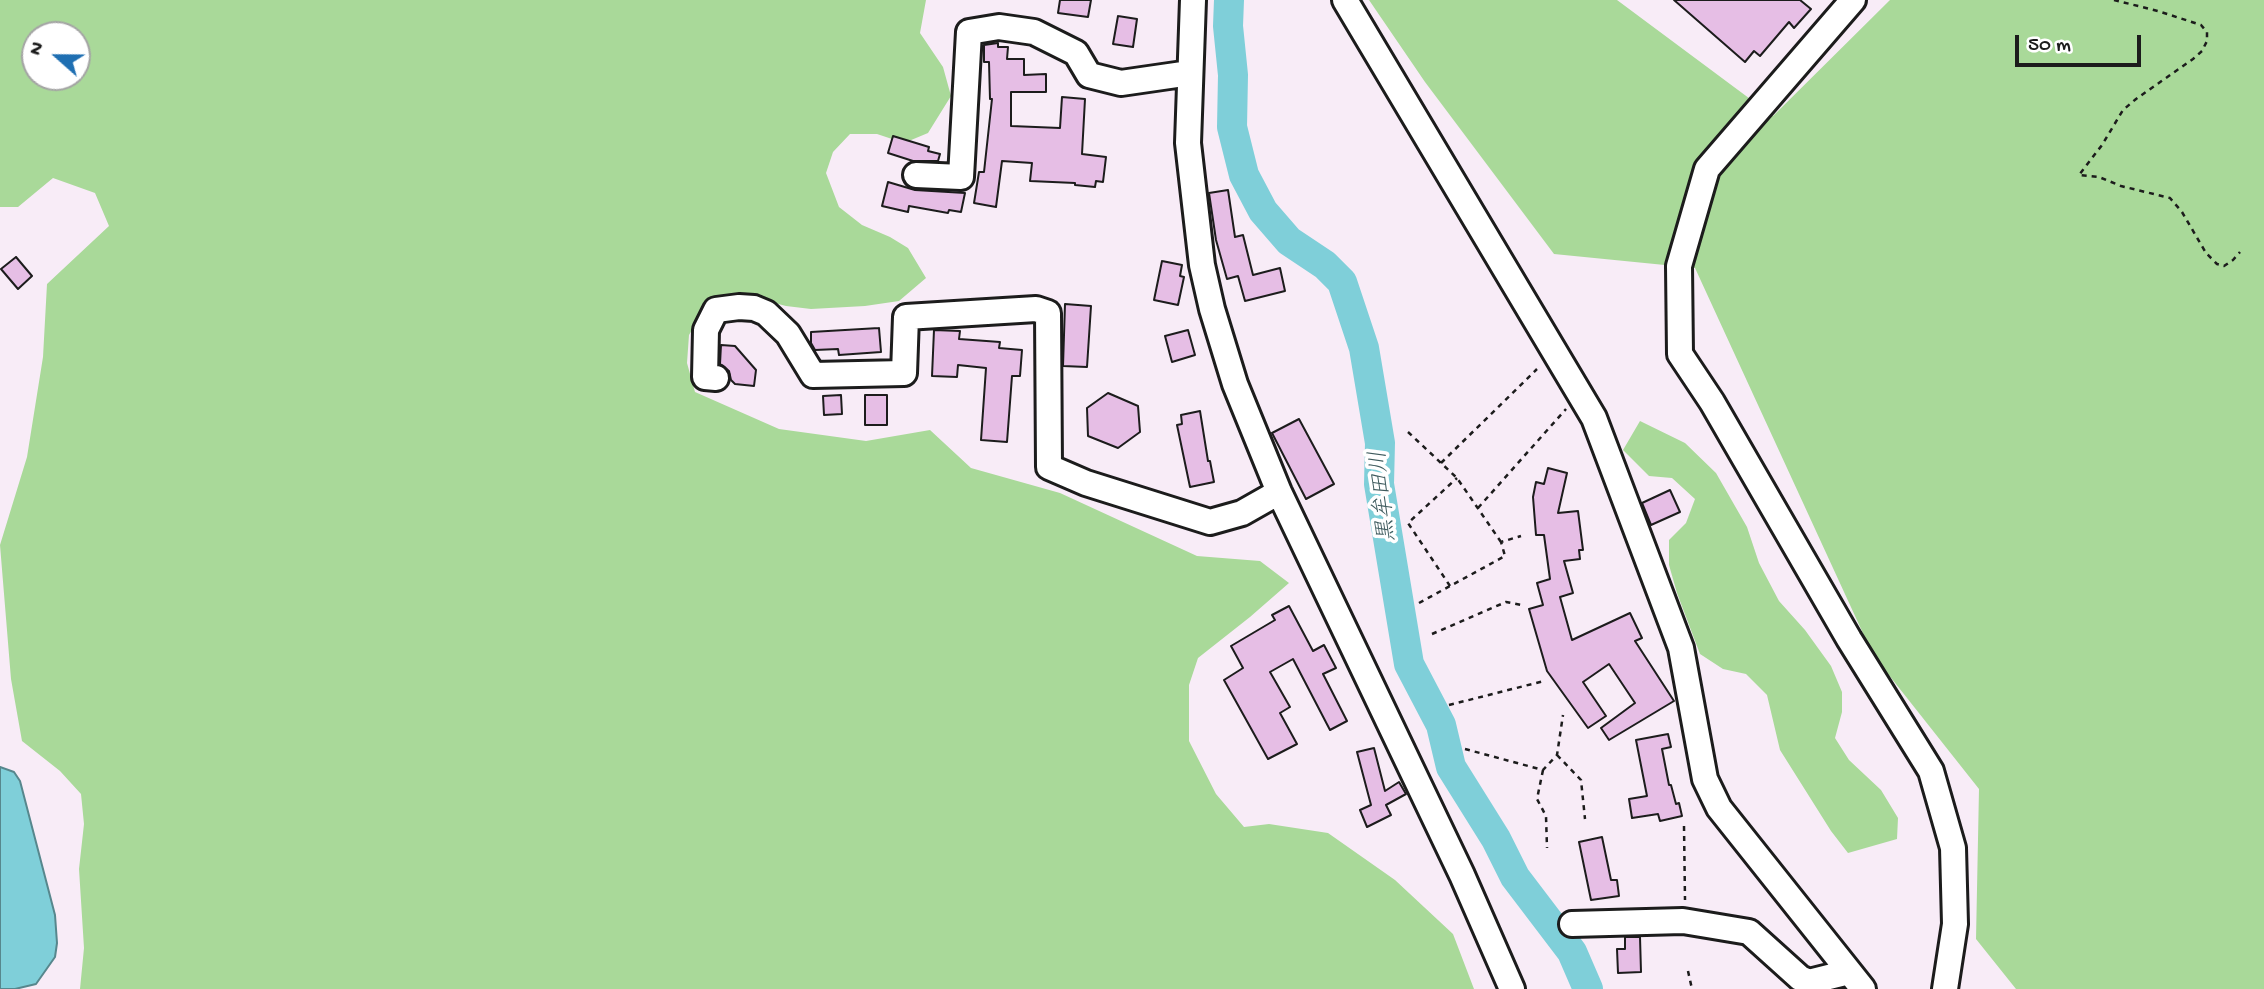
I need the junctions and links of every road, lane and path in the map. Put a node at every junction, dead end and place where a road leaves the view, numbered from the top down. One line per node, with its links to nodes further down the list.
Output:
1 (1193, 0): 5 (street)
2 (1345, 0): 34 (street)
3 (1853, 0): 37 (street)
4 (2114, 0): 7 (path)
5 (1190, 73): 6 (street); 14 (street)
6 (916, 174)
7 (2240, 252)
8 (1537, 369): 12 (path)
9 (716, 378): 14 (street)
10 (1571, 404): 15 (path)
11 (1408, 432): 12 (path)
12 (1441, 463): 13 (path)
13 (1457, 478): 15 (path); 18 (path)
14 (1279, 492): 35 (street)
15 (1478, 508): 17 (path)
16 (1521, 536): 17 (path)
17 (1501, 542): 18 (path)
18 (1450, 586): 19 (path)
19 (1419, 603)
20 (1522, 605): 21 (path)
21 (1432, 634)
22 (1544, 681): 23 (path)
23 (1450, 705)
24 (1563, 715): 26 (path)
25 (1465, 749): 27 (path)
26 (1557, 755): 27 (path); 28 (path)
27 (1543, 770): 30 (path)
28 (1585, 819)
29 (1684, 826): 31 (path)
30 (1547, 848)
31 (1685, 910)
32 (1572, 924): 34 (street)
33 (1688, 971): 36 (path)
34 (1856, 980)
35 (1513, 989)
36 (1692, 989)
37 (1945, 989)

